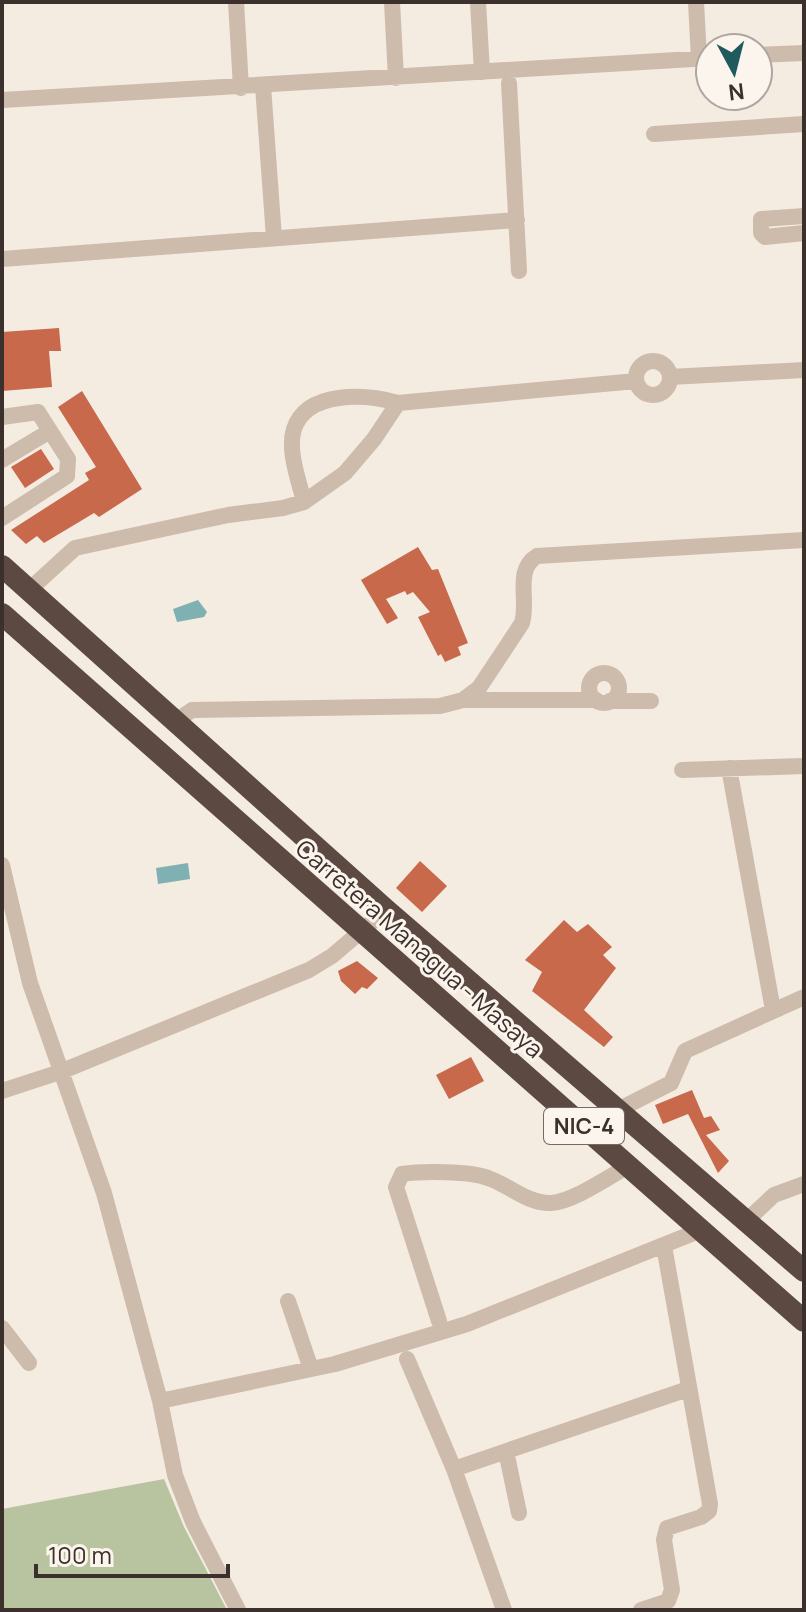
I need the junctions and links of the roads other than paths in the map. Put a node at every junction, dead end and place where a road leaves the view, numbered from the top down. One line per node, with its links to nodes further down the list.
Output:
1 (236, 2): 13 (street)
2 (392, 2): 10 (street)
3 (478, 2): 9 (street)
4 (696, 2): 5 (street)
5 (700, 32)
6 (804, 53): 7 (street)
7 (774, 54)
8 (694, 60): 9 (street)
9 (482, 72): 10 (street)
10 (396, 78): 12 (street)
11 (509, 83): 18 (street)
12 (263, 86): 13 (street); 20 (street)
13 (241, 88): 14 (street)
14 (2, 100)
15 (804, 124): 16 (street)
16 (654, 134)
17 (804, 216): 19 (street)
18 (517, 220): 20 (street); 22 (street)
19 (804, 233)
20 (274, 238): 21 (street)
21 (2, 259)
22 (519, 271)
23 (804, 370): 24 (street)
24 (670, 377): 25 (street); 25 (street)
25 (636, 381): 26 (street)
26 (398, 403): 30 (street); 30 (street)
27 (2, 417): 28 (street)
28 (50, 431): 29 (street); 31 (street)
29 (2, 460)
30 (304, 502): 34 (street)
31 (2, 518)
32 (804, 540): 36 (street)
33 (2, 566): 34 (highway, Carretera Managua - Masaya / NIC-4)
34 (28, 591): 38 (highway, Carretera Managua - Masaya / NIC-4)
35 (2, 614): 44 (highway, Carretera Managua - Masaya / NIC-4)
36 (463, 700): 37 (street); 38 (street)
37 (651, 701)
38 (176, 721): 43 (highway, Carretera Managua - Masaya / NIC-4)
39 (804, 766): 40 (street)
40 (729, 768): 41 (street); 46 (street)
41 (682, 770)
42 (2, 865): 47 (street)
43 (386, 910): 44 (street); 49 (highway, Carretera Managua - Masaya / NIC-4)
44 (362, 932): 47 (street); 52 (highway, Carretera Managua - Masaya / NIC-4)
45 (804, 997): 46 (street)
46 (773, 1010): 49 (street)
47 (60, 1072): 48 (street); 69 (street)
48 (2, 1091)
49 (616, 1111): 50 (highway, Carretera Managua - Masaya / NIC-4)
50 (644, 1135): 51 (highway, Carretera Managua - Masaya / NIC-4); 52 (highway)
51 (666, 1154): 53 (highway); 55 (highway, Carretera Managua - Masaya / NIC-4)
52 (624, 1160): 53 (highway, Carretera Managua - Masaya / NIC-4); 62 (street)
53 (650, 1184): 56 (highway, Carretera Managua - Masaya / NIC-4)
54 (804, 1184): 55 (street)
55 (745, 1222): 58 (highway, Carretera Managua - Masaya / NIC-4)
56 (701, 1230): 57 (street); 63 (highway, Carretera Managua - Masaya / NIC-4)
57 (664, 1246): 67 (street); 68 (street)
58 (776, 1247): 59 (street); 60 (highway, Carretera Managua - Masaya / NIC-4)
59 (804, 1259)
60 (804, 1271)
61 (288, 1301): 67 (street)
62 (439, 1321)
63 (804, 1321)
64 (2, 1328): 66 (street)
65 (407, 1359): 71 (street)
66 (29, 1363)
67 (311, 1369): 69 (street)
68 (688, 1389): 70 (street); 75 (street)
69 (160, 1401): 73 (street)
70 (506, 1451): 71 (street); 72 (street)
71 (454, 1469): 74 (street)
72 (519, 1513)
73 (238, 1610)
74 (504, 1610)
75 (641, 1610)

